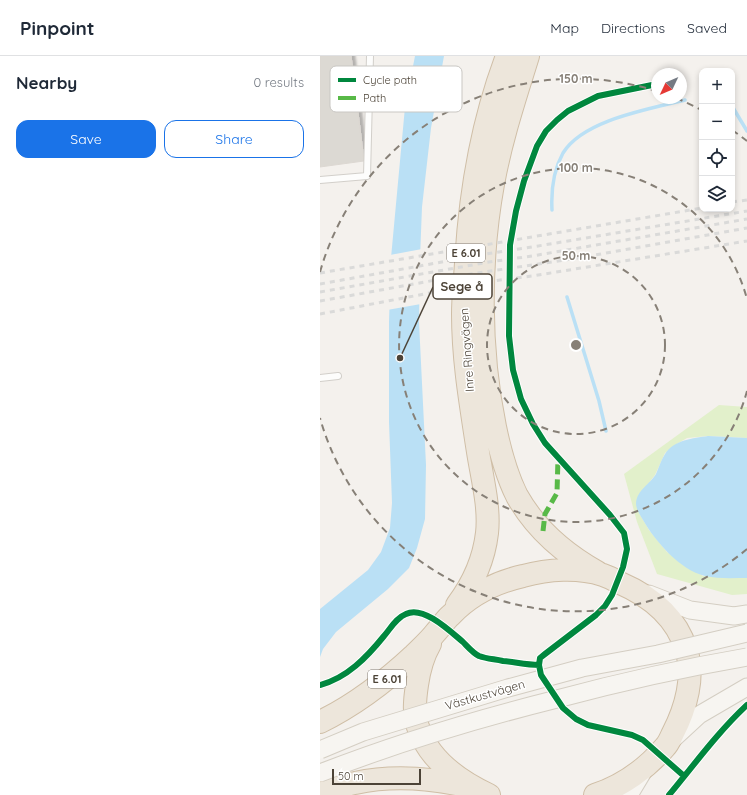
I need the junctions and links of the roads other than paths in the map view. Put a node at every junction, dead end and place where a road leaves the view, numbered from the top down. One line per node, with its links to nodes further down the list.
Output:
1 (370, 56): 4 (lane)
2 (507, 56): 11 (highway, Inre Ringvägen / E 6.01)
3 (528, 56): 9 (highway, Inre Ringvägen / E 6.01)
4 (370, 66)
5 (369, 112): 6 (lane)
6 (320, 180)
7 (338, 376): 8 (lane)
8 (320, 378)
9 (603, 575): 10 (highway); 11 (highway)
10 (630, 587): 12 (main road); 18 (highway)
11 (451, 614): 14 (highway)
12 (747, 614)
13 (747, 633): 19 (main road, Västkustvägen, bridge)
14 (435, 634): 17 (highway, E 6.01); 23 (highway)
15 (747, 657): 21 (main road, Västkustvägen, bridge)
16 (747, 687): 18 (main road)
17 (327, 719)
18 (667, 745): 20 (highway)
19 (320, 750)
20 (649, 764): 26 (highway); 27 (main road)
21 (320, 773)
22 (388, 778): 23 (highway); 24 (highway); 25 (highway)
23 (481, 791)
24 (320, 794)
25 (451, 795)
26 (595, 795)
27 (629, 795)

